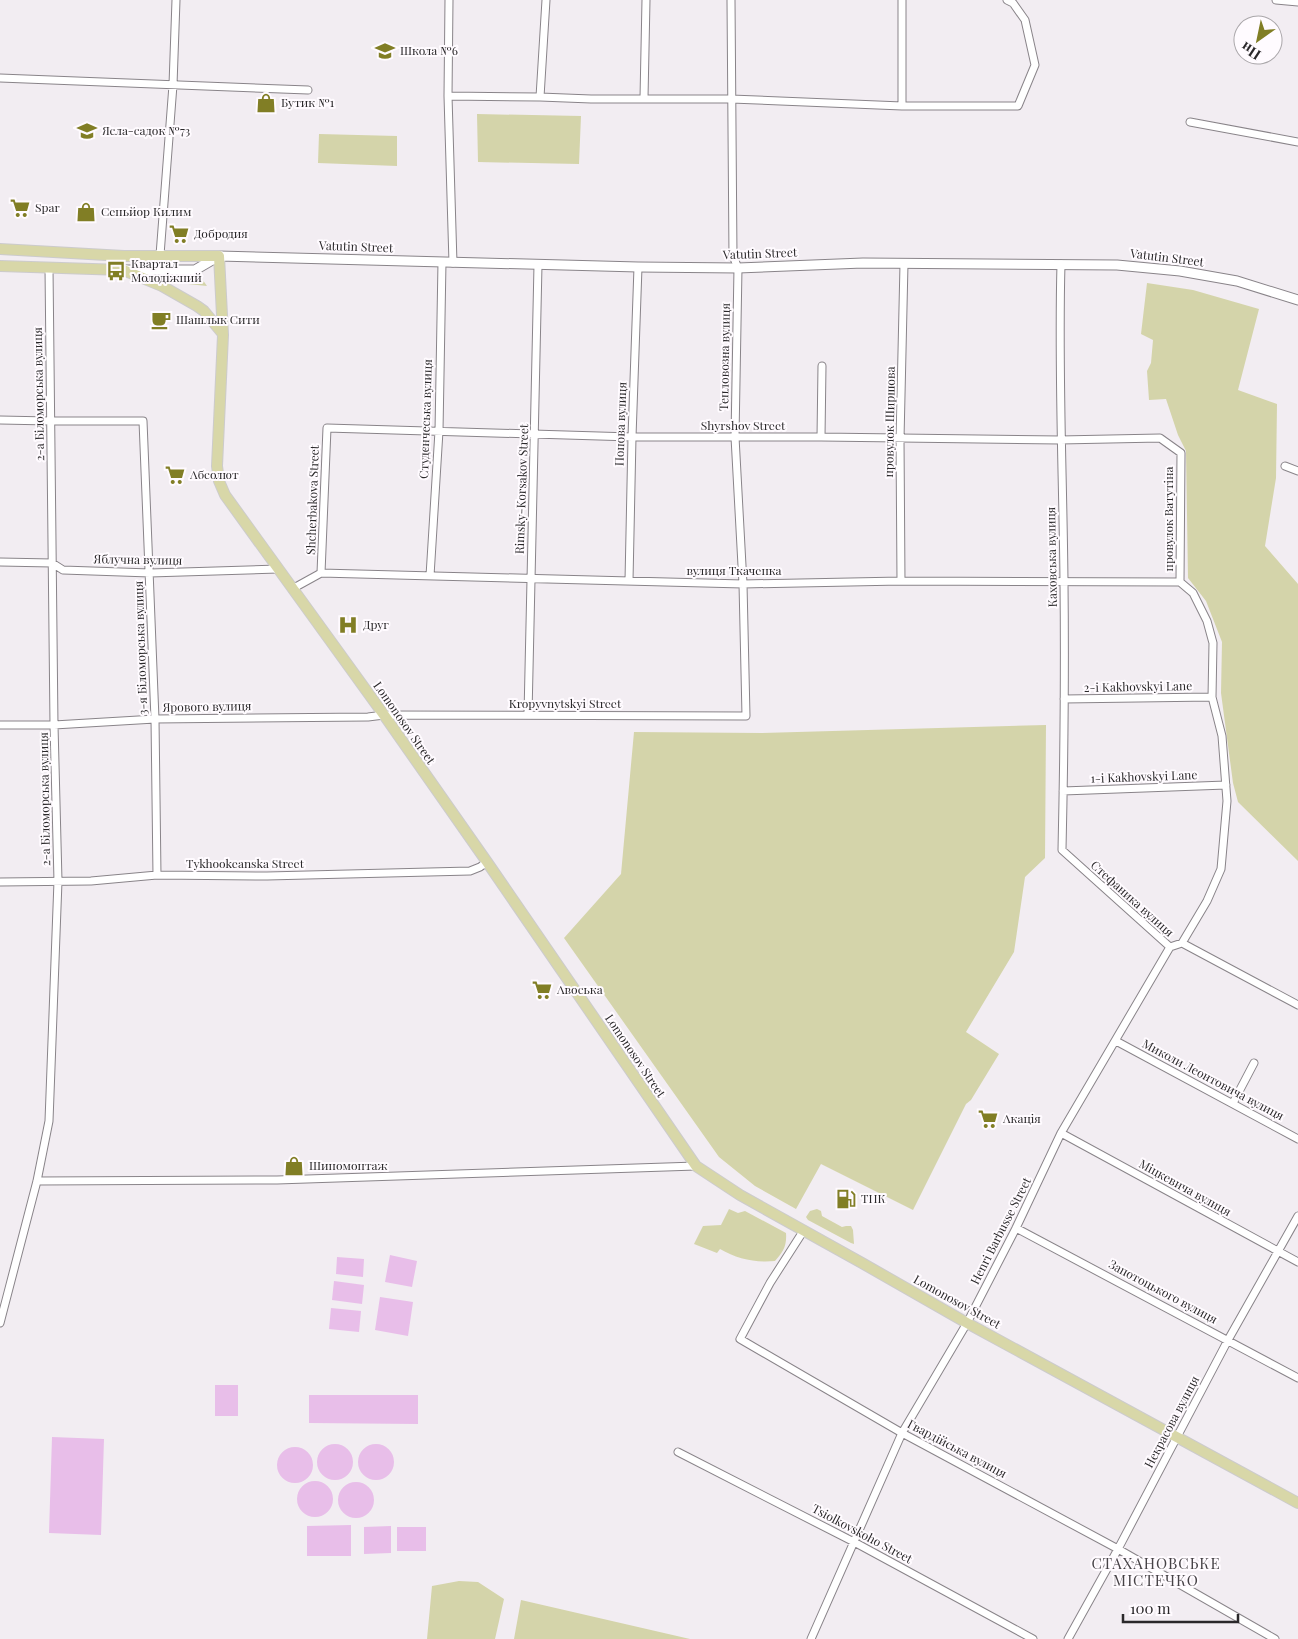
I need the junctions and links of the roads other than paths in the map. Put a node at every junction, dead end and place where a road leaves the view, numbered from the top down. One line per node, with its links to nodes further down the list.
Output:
1 (176, 0): 11 (street)
2 (449, 0): 13 (street)
3 (546, 0): 14 (street)
4 (646, 0): 15 (street)
5 (731, 0): 16 (street, Тепловозна вулиця)
6 (902, 0): 17 (street)
7 (1276, 0): 9 (street)
8 (1010, 1): 17 (street)
9 (1298, 2)
10 (0, 78): 11 (street)
11 (173, 84): 12 (street); 21 (street)
12 (308, 90)
13 (448, 96): 14 (street); 24 (street)
14 (540, 97): 15 (street)
15 (644, 98): 16 (street)
16 (731, 99): 17 (street); 31 (street, Тепловозна вулиця)
17 (902, 106)
18 (1190, 122): 19 (street)
19 (1298, 142)
20 (0, 249): 21 (main road, Vatutin Street)
21 (160, 255): 22 (main road, Vatutin Street)
22 (219, 256): 23 (street, Vatutin Street); 32 (street); 34 (main road, Lomonosov Street)
23 (442, 262): 24 (street, Vatutin Street); 39 (street, Студєнчеська вулиця)
24 (453, 263): 27 (street, Vatutin Street)
25 (904, 264): 26 (street, Vatutin Street); 31 (street, Vatutin Street); 44 (street, провулок Ширшова)
26 (1061, 264): 33 (street, Vatutin Street); 46 (street, Каховська вулиця)
27 (538, 265): 29 (street, Vatutin Street); 40 (street, Rimsky-Korsakov Street)
28 (0, 266): 30 (main road)
29 (638, 267): 31 (street, Vatutin Street); 41 (street, Попова вулиця)
30 (48, 268): 32 (main road); 37 (street, 2-а Біломорська вулиця)
31 (738, 268): 42 (street, Тепловозна вулиця)
32 (123, 270): 34 (main road)
33 (1298, 300)
34 (223, 335): 51 (main road, Lomonosov Street)
35 (822, 366): 43 (street)
36 (0, 420): 37 (street)
37 (50, 421): 50 (street, 2-а Біломорська вулиця); 53 (street, 3-я Біломорська вулиця)
38 (327, 428): 39 (street, Shyrshov Street); 52 (street, Shcherbakova Street)
39 (438, 431): 40 (street, Shyrshov Street); 54 (street, Студєнчеська вулиця)
40 (535, 434): 41 (street, Shyrshov Street); 55 (street, Rimsky-Korsakov Street)
41 (632, 437): 42 (street, Shyrshov Street); 57 (street, Попова вулиця)
42 (735, 437): 43 (street, Shyrshov Street); 60 (street, Тепловозна вулиця)
43 (821, 437): 44 (street, Shyrshov Street)
44 (900, 438): 46 (street, Shyrshov Street); 56 (street, провулок Ширшова)
45 (1160, 438): 46 (street, Shyrshov Street); 59 (street, провулок Ватутіна)
46 (1060, 440): 58 (street, Каховська вулиця)
47 (1285, 466): 48 (street)
48 (1298, 472)
49 (0, 562): 50 (street, Яблучна вулиця)
50 (52, 563): 53 (street, Яблучна вулиця); 69 (street, 2-а Біломорська вулиця)
51 (278, 569): 53 (street, Яблучна вулиця); 61 (main road, Lomonosov Street)
52 (321, 573): 54 (street, вулиця Ткаченка); 61 (street)
53 (150, 574): 67 (street, 3-я Біломорська вулиця)
54 (430, 576): 55 (street, вулиця Ткаченка)
55 (530, 579): 57 (street, вулиця Ткаченка); 64 (street, Rimsky-Korsakov Street)
56 (901, 580): 58 (street, вулиця Ткаченка); 60 (street, вулиця Ткаченка)
57 (629, 581): 60 (street, вулиця Ткаченка)
58 (1064, 581): 59 (street, вулиця Ткаченка); 63 (street, Каховська вулиця)
59 (1180, 582): 62 (street)
60 (743, 584): 66 (street, Тепловозна вулиця)
61 (292, 589): 65 (main road, Lomonosov Street)
62 (1212, 697): 63 (street, 2-i Kakhovskyi Lane); 70 (street)
63 (1064, 699): 71 (street, Каховська вулиця)
64 (528, 714): 65 (street, Kropyvnytskyi Street); 66 (street, Kropyvnytskyi Street)
65 (384, 715): 67 (street, Ярового вулиця); 73 (main road, Lomonosov Street)
66 (746, 716)
67 (155, 719): 69 (street, Ярового вулиця); 74 (street, 3-я Біломорська вулиця)
68 (0, 725): 69 (street, Ярового вулиця)
69 (54, 725): 75 (street, 2-а Біломорська вулиця)
70 (1226, 785): 71 (street, 1-i Kakhovskyi Lane); 77 (street)
71 (1063, 791): 72 (street, Каховська вулиця)
72 (1062, 850): 78 (street, Стефаника вулиця)
73 (487, 862): 74 (street, Tykhookeanska Street); 85 (main road, Lomonosov Street)
74 (157, 874): 75 (street, Tykhookeanska Street)
75 (58, 881): 76 (street, Tykhookeanska Street); 86 (street, 2-а Біломорська вулиця)
76 (0, 882)
77 (1182, 943): 78 (street, Стефаника вулиця); 79 (street, Стефаника вулиця)
78 (1170, 947): 80 (street, Henri Barbusse Street)
79 (1298, 1005)
80 (1116, 1041): 82 (street, Миколи Леонтовича вулиця); 83 (street, Henri Barbusse Street)
81 (1254, 1063): 82 (street)
82 (1233, 1103): 84 (street, Миколи Леонтовича вулиця)
83 (1061, 1133): 88 (street, Henri Barbusse Street); 90 (street, Міцкевича вулиця)
84 (1298, 1139)
85 (696, 1166): 86 (street); 89 (main road, Lomonosov Street)
86 (37, 1181): 92 (street, 2-а Біломорська вулиця)
87 (1298, 1216): 90 (street, Некрасова вулиця)
88 (1016, 1228): 93 (street, Henri Barbusse Street); 95 (street, Запотоцького вулиця)
89 (804, 1230): 93 (main road, Lomonosov Street); 97 (street, Гвардійська вулиця)
90 (1278, 1252): 91 (street, Міцкевича вулиця); 95 (street, Некрасова вулиця)
91 (1298, 1262)
92 (4, 1294): 94 (street, 2-а Біломорська вулиця)
93 (967, 1323): 97 (street, Henri Barbusse Street); 98 (main road, Lomonosov Street)
94 (0, 1324)
95 (1228, 1340): 96 (street, Запотоцького вулиця); 98 (street, Некрасова вулиця)
96 (1298, 1378)
97 (902, 1433): 101 (street, Henri Barbusse Street); 102 (street, Гвардійська вулиця)
98 (1177, 1436): 100 (main road, Lomonosov Street); 102 (street, Некрасова вулиця)
99 (678, 1452): 101 (street, Tsiolkovskoho Street)
100 (1298, 1503)
101 (854, 1542): 103 (street, Henri Barbusse Street); 104 (street, Tsiolkovskoho Street)
102 (1118, 1549): 105 (street, Некрасова вулиця); 106 (street, Гвардійська вулиця)
103 (811, 1639)
104 (1033, 1639)
105 (1068, 1639)
106 (1275, 1639)

